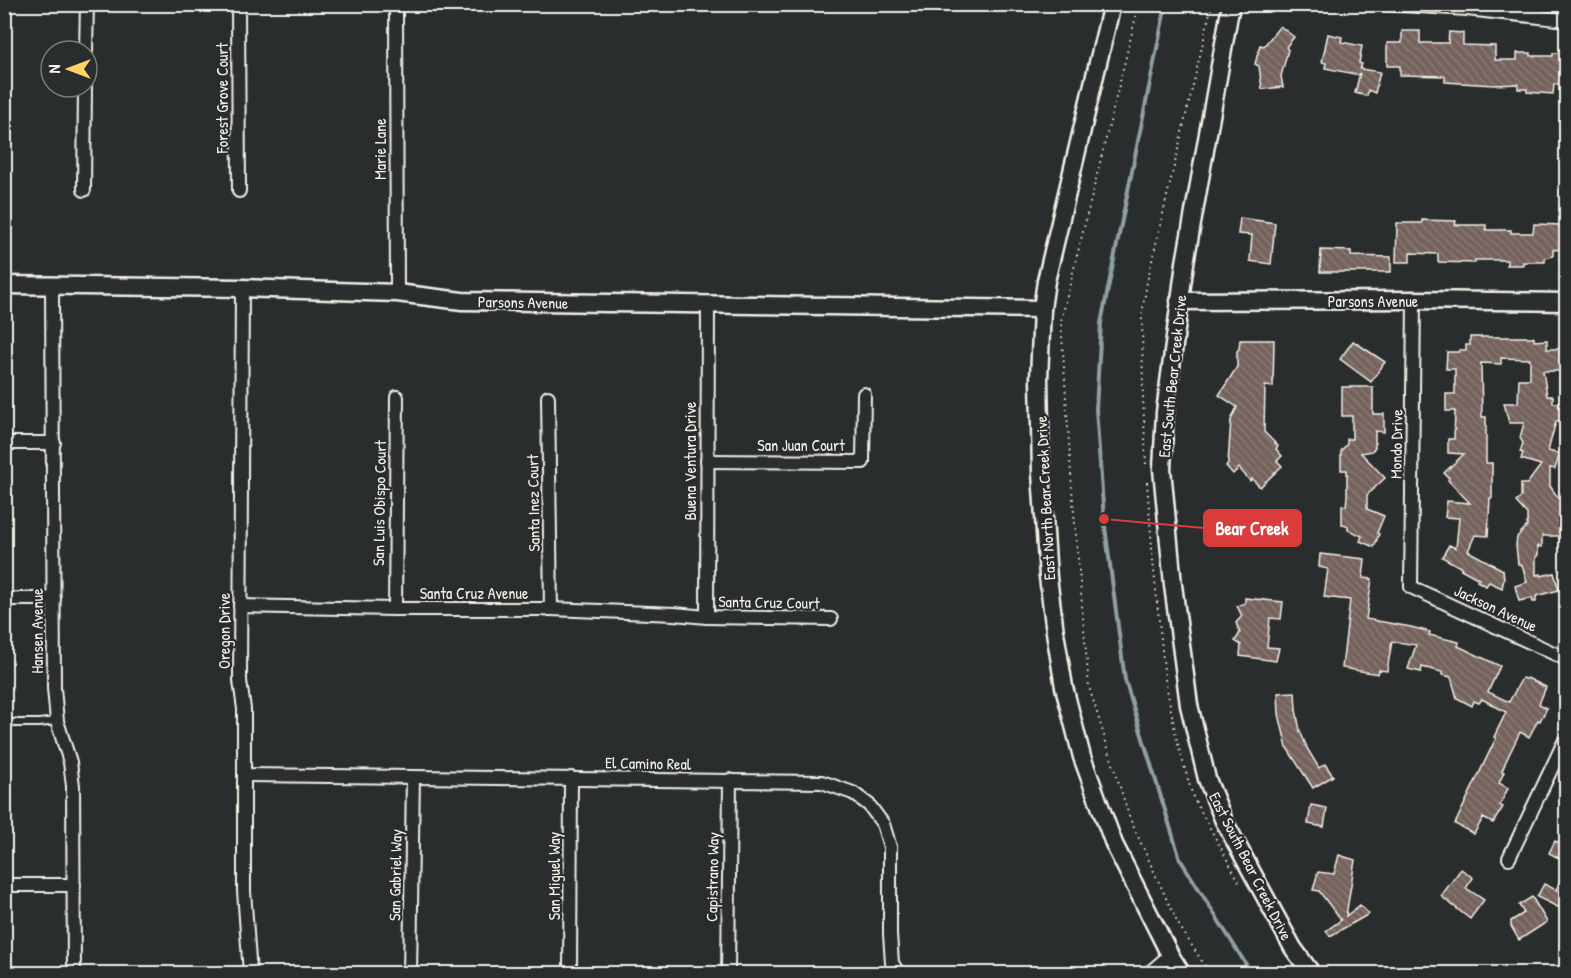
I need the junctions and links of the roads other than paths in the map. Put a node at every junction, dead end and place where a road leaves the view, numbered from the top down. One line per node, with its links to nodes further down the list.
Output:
1 (87, 4): 8 (street)
2 (238, 4): 11 (street, Forest Grove Court)
3 (396, 4): 15 (street, Marie Lane)
4 (1112, 4): 20 (street, East North Bear Creek Drive)
5 (1231, 4): 17 (street, East South Bear Creek Drive)
6 (1386, 4): 7 (street)
7 (1566, 20)
8 (86, 39)
9 (86, 99): 10 (street)
10 (84, 190)
11 (239, 191)
12 (4, 285): 13 (street, Parsons Avenue)
13 (52, 285): 14 (street, Parsons Avenue); 25 (street, Hansen Avenue)
14 (242, 288): 15 (street, Parsons Avenue); 30 (street, Oregon Drive)
15 (397, 293): 19 (street, Parsons Avenue)
16 (1414, 300): 17 (street, Parsons Avenue); 18 (street, Parsons Avenue); 27 (street, Mondo Drive)
17 (1179, 301): 55 (street, East South Bear Creek Drive)
18 (1566, 302)
19 (708, 305): 20 (street, Parsons Avenue); 26 (street, Buena Ventura Drive)
20 (1042, 309): 46 (street, East North Bear Creek Drive)
21 (864, 394): 26 (street, San Juan Court)
22 (397, 397): 31 (street, San Luis Obispo Court)
23 (548, 397): 32 (street, Santa Inez Court)
24 (4, 443): 25 (street)
25 (54, 443): 29 (street, Hansen Avenue)
26 (707, 460): 33 (street, Buena Ventura Drive)
27 (1411, 587): 35 (street, Jackson Avenue)
28 (4, 599): 29 (street)
29 (54, 599): 36 (street, Hansen Avenue)
30 (240, 606): 31 (street, Santa Cruz Avenue); 39 (street, Oregon Drive)
31 (395, 609): 32 (street, Santa Cruz Avenue)
32 (551, 609): 33 (street, Santa Cruz Avenue)
33 (707, 617): 34 (street, Santa Cruz Court)
34 (831, 620)
35 (1566, 658)
36 (57, 721): 37 (lane); 45 (street, Hansen Avenue)
37 (4, 723)
38 (1565, 743): 43 (street)
39 (244, 775): 40 (street, El Camino Real); 48 (street, Oregon Drive)
40 (413, 777): 41 (street, El Camino Real); 49 (street, San Gabriel Way)
41 (571, 778): 42 (street, El Camino Real); 50 (street, San Miguel Way)
42 (730, 780): 51 (street, Capistrano Way); 52 (street, El Camino Real)
43 (1509, 858)
44 (4, 885): 45 (street)
45 (74, 885): 47 (street, Hansen Avenue)
46 (1170, 955): 53 (street); 54 (street, East North Bear Creek Drive)
47 (74, 974)
48 (250, 974)
49 (410, 974)
50 (570, 974)
51 (728, 974)
52 (899, 974)
53 (1148, 974)
54 (1182, 974)
55 (1312, 974)

